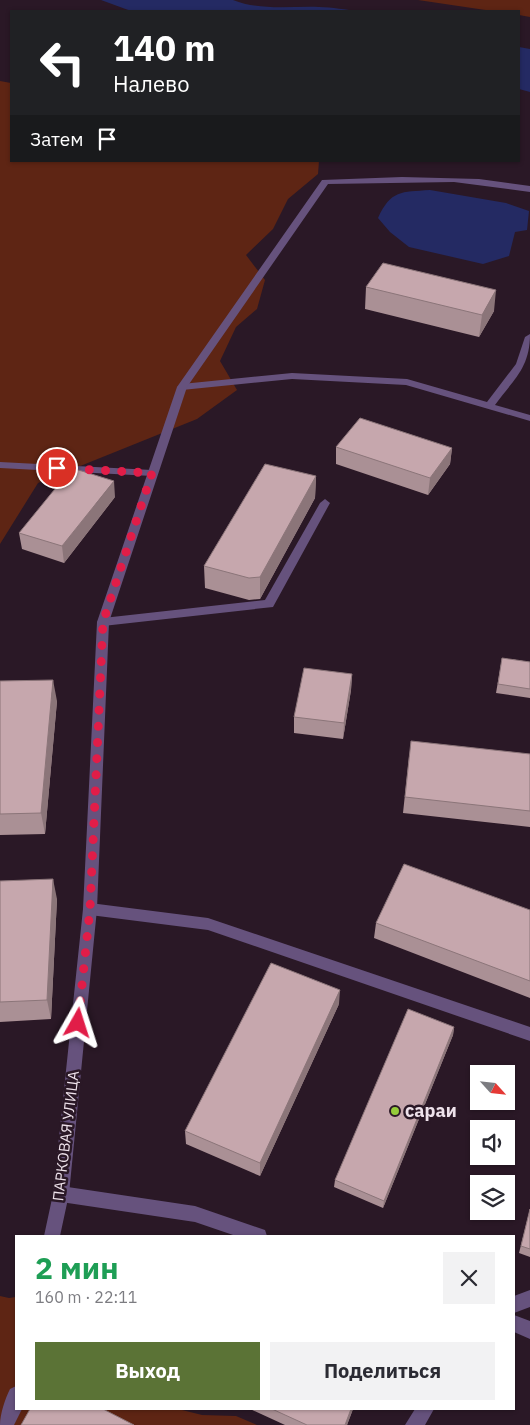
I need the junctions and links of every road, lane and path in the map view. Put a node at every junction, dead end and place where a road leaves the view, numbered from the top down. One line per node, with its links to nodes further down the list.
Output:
1 (530, 189): 3 (street, ПАРКОВАЯ УЛИЦА)
2 (530, 337): 4 (street)
3 (182, 387): 4 (street); 7 (street, ПАРКОВАЯ УЛИЦА)
4 (488, 406): 5 (street)
5 (530, 418)
6 (0, 465): 7 (street)
7 (152, 473): 9 (street, ПАРКОВАЯ УЛИЦА)
8 (325, 503): 9 (street)
9 (103, 622): 10 (street, ПАРКОВАЯ УЛИЦА)
10 (90, 909): 11 (street); 12 (street, ПАРКОВАЯ УЛИЦА)
11 (530, 1034)
12 (61, 1194): 13 (street, ПАРКОВАЯ УЛИЦА); 14 (street)
13 (52, 1235)
14 (256, 1235)
15 (530, 1298): 16 (street)
16 (515, 1305)
17 (515, 1324): 18 (street)
18 (530, 1330)
19 (15, 1401): 21 (street)
20 (424, 1410): 22 (street)
21 (4, 1425)
22 (414, 1425)

